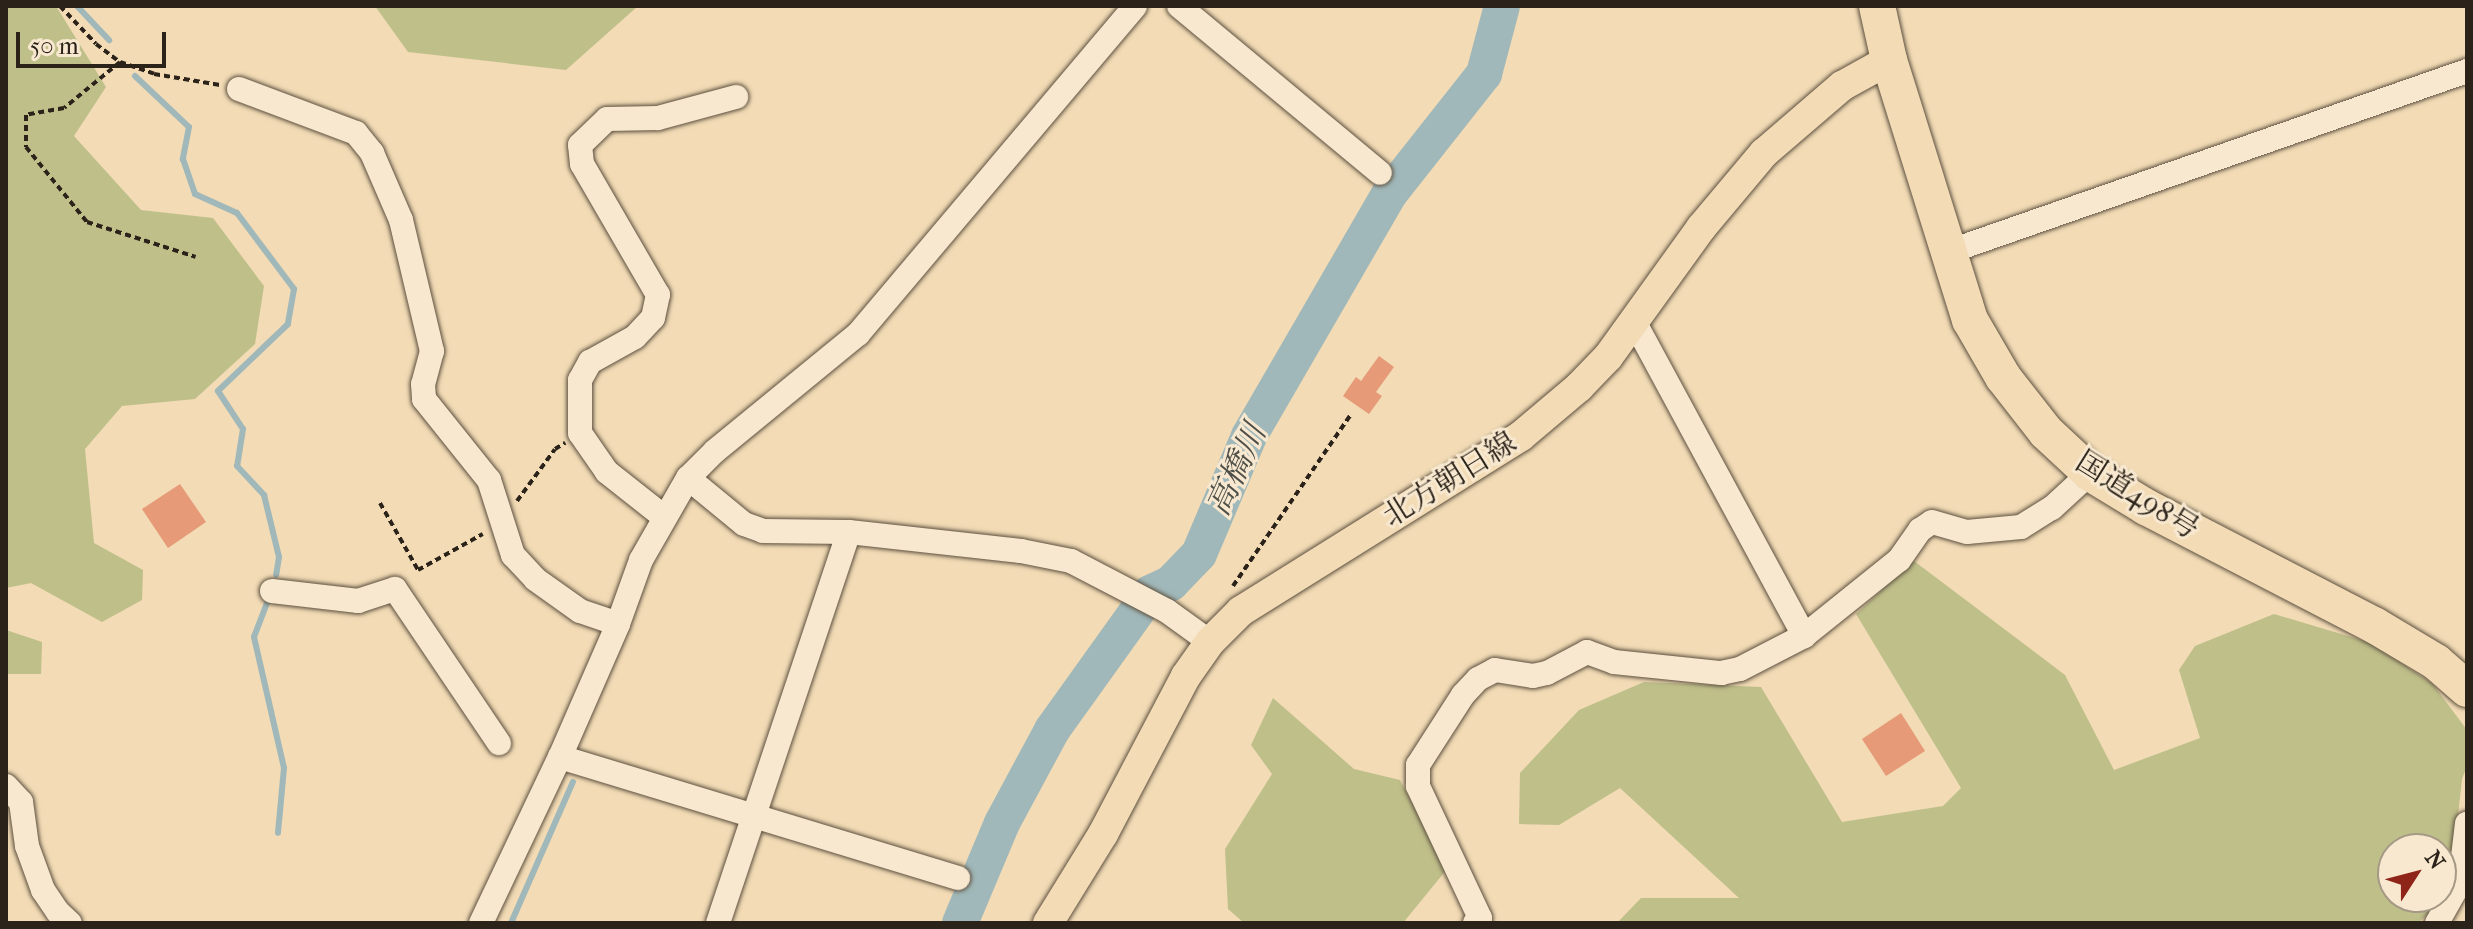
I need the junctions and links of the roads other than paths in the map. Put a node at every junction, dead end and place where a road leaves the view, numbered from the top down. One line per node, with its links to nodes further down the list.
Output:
1 (1135, 6): 12 (street)
2 (1179, 6): 8 (street)
3 (1877, 6): 4 (highway, 国道498号)
4 (1889, 60): 9 (highway, 国道498号); 10 (main road, 北方朝日線)
5 (2467, 71): 9 (street)
6 (239, 89): 16 (street)
7 (736, 97): 13 (street)
8 (1380, 173)
9 (1948, 252): 11 (highway, 国道498号)
10 (1635, 323): 17 (street); 18 (main road, 北方朝日線)
11 (2090, 473): 17 (street); 19 (highway, 国道498号)
12 (688, 478): 13 (street); 14 (street)
13 (664, 517): 16 (street)
14 (849, 532): 18 (street); 23 (street)
15 (272, 591): 20 (street)
16 (618, 624): 21 (street)
17 (1804, 636): 30 (street)
18 (1210, 642): 29 (main road, 北方朝日線)
19 (2467, 689)
20 (499, 743)
21 (560, 757): 23 (street); 27 (street)
22 (6, 786): 26 (street)
23 (753, 814): 25 (street); 28 (street)
24 (2467, 823): 31 (street)
25 (958, 878)
26 (70, 923)
27 (481, 923)
28 (718, 923)
29 (1048, 923)
30 (1475, 923)
31 (2437, 923)

